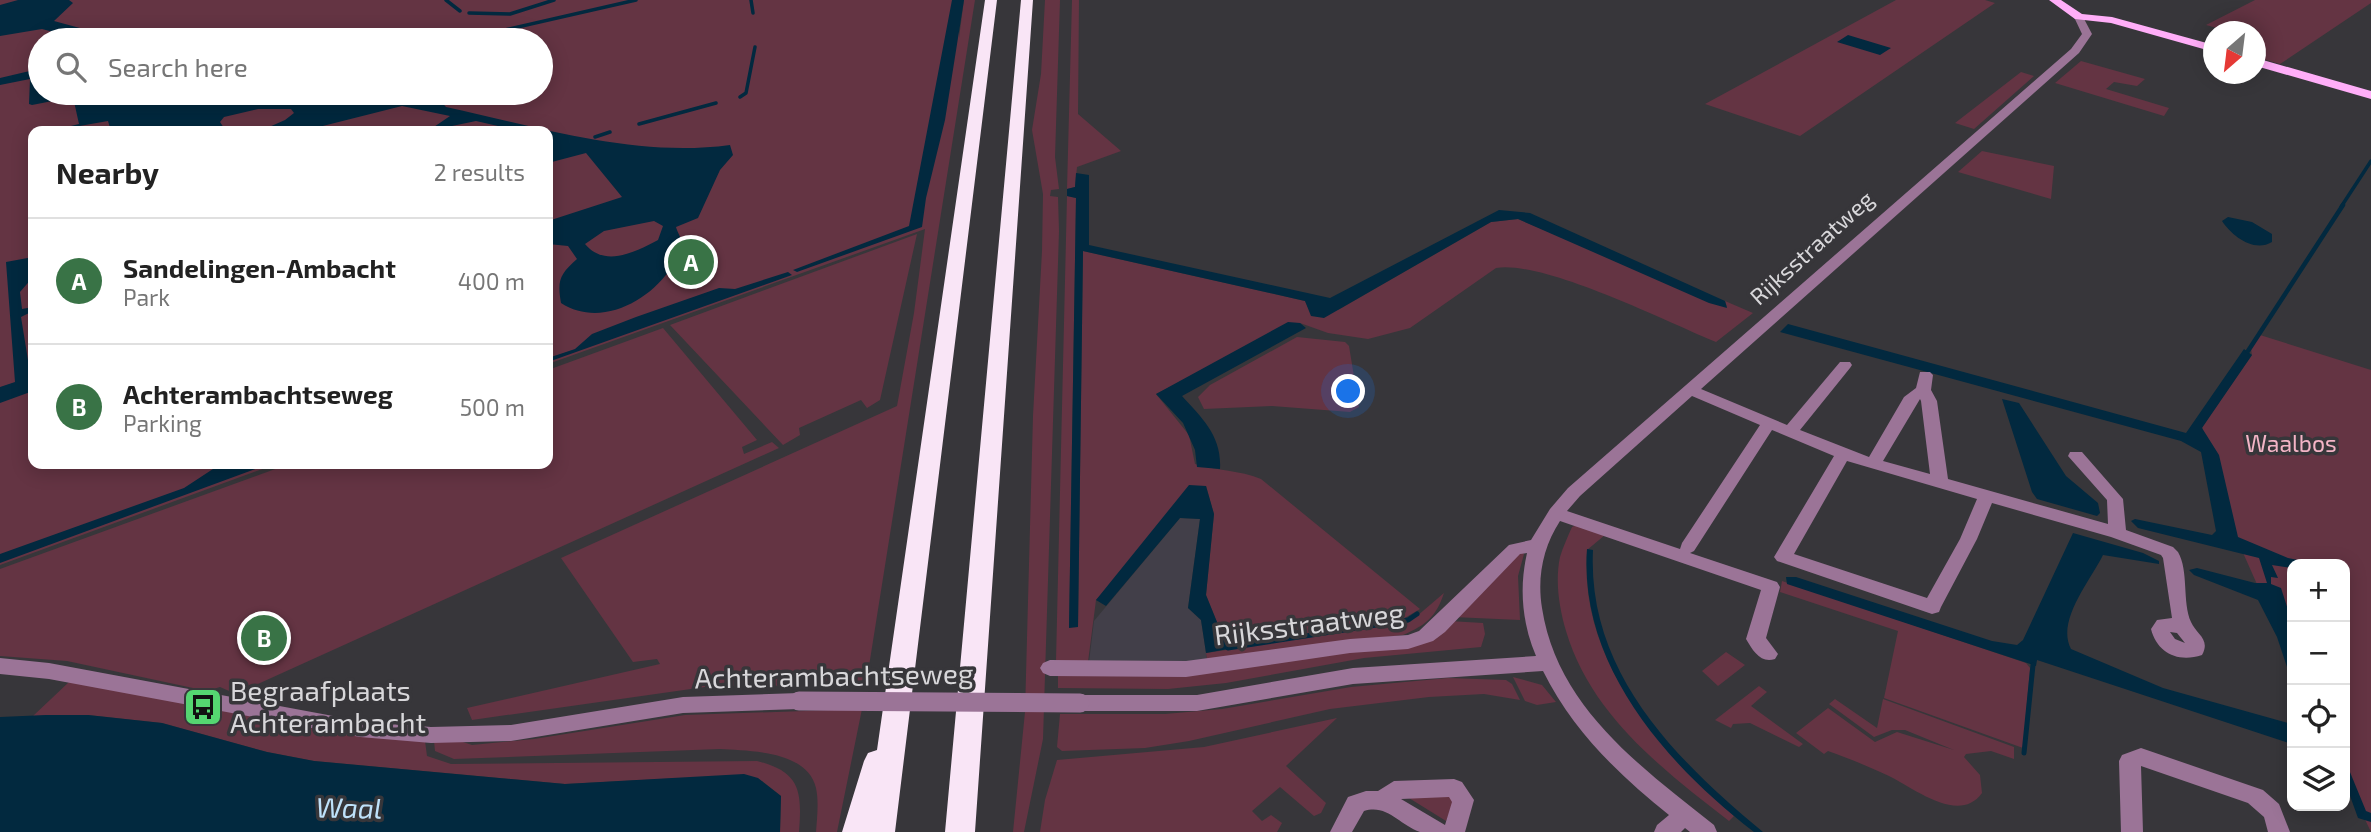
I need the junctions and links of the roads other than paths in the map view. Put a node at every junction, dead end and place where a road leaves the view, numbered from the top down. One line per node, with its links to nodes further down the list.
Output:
1 (990, 0): 26 (highway)
2 (2054, 0): 4 (main road)
3 (1027, 1): 31 (highway)
4 (2079, 17): 5 (main road); 9 (street, Rijksstraatweg)
5 (2203, 46)
6 (2266, 65): 7 (main road)
7 (2371, 95)
8 (1845, 365): 11 (street)
9 (1690, 390): 10 (street); 17 (street, Rijksstraatweg)
10 (1768, 424): 11 (street); 20 (street)
11 (1790, 433): 12 (street)
12 (1843, 454): 14 (street); 16 (street)
13 (2076, 456): 18 (street)
14 (1873, 464): 15 (street); 15 (street)
15 (1940, 484): 16 (street)
16 (1986, 497): 18 (street)
17 (1556, 513): 19 (street, Rijksstraatweg); 22 (street)
18 (2117, 533): 21 (street)
19 (1538, 545): 23 (street, Rijksstraatweg); 25 (street, Rijksstraatweg)
20 (1688, 547)
21 (2182, 626)
22 (1768, 654)
23 (1548, 663): 24 (street, Achterambachtseweg, bridge); 28 (street, Rijksstraatweg)
24 (0, 666)
25 (1050, 668)
26 (896, 699): 29 (highway); 30 (highway)
27 (1383, 800): 32 (street); 33 (street); 34 (street)
28 (1685, 815): 35 (street); 36 (street, Rijksstraatweg)
29 (858, 832)
30 (880, 832)
31 (960, 832)
32 (1341, 832)
33 (1438, 832)
34 (1454, 832)
35 (1665, 832)
36 (1706, 832)
37 (2132, 832): 38 (street)
38 (2278, 832)

